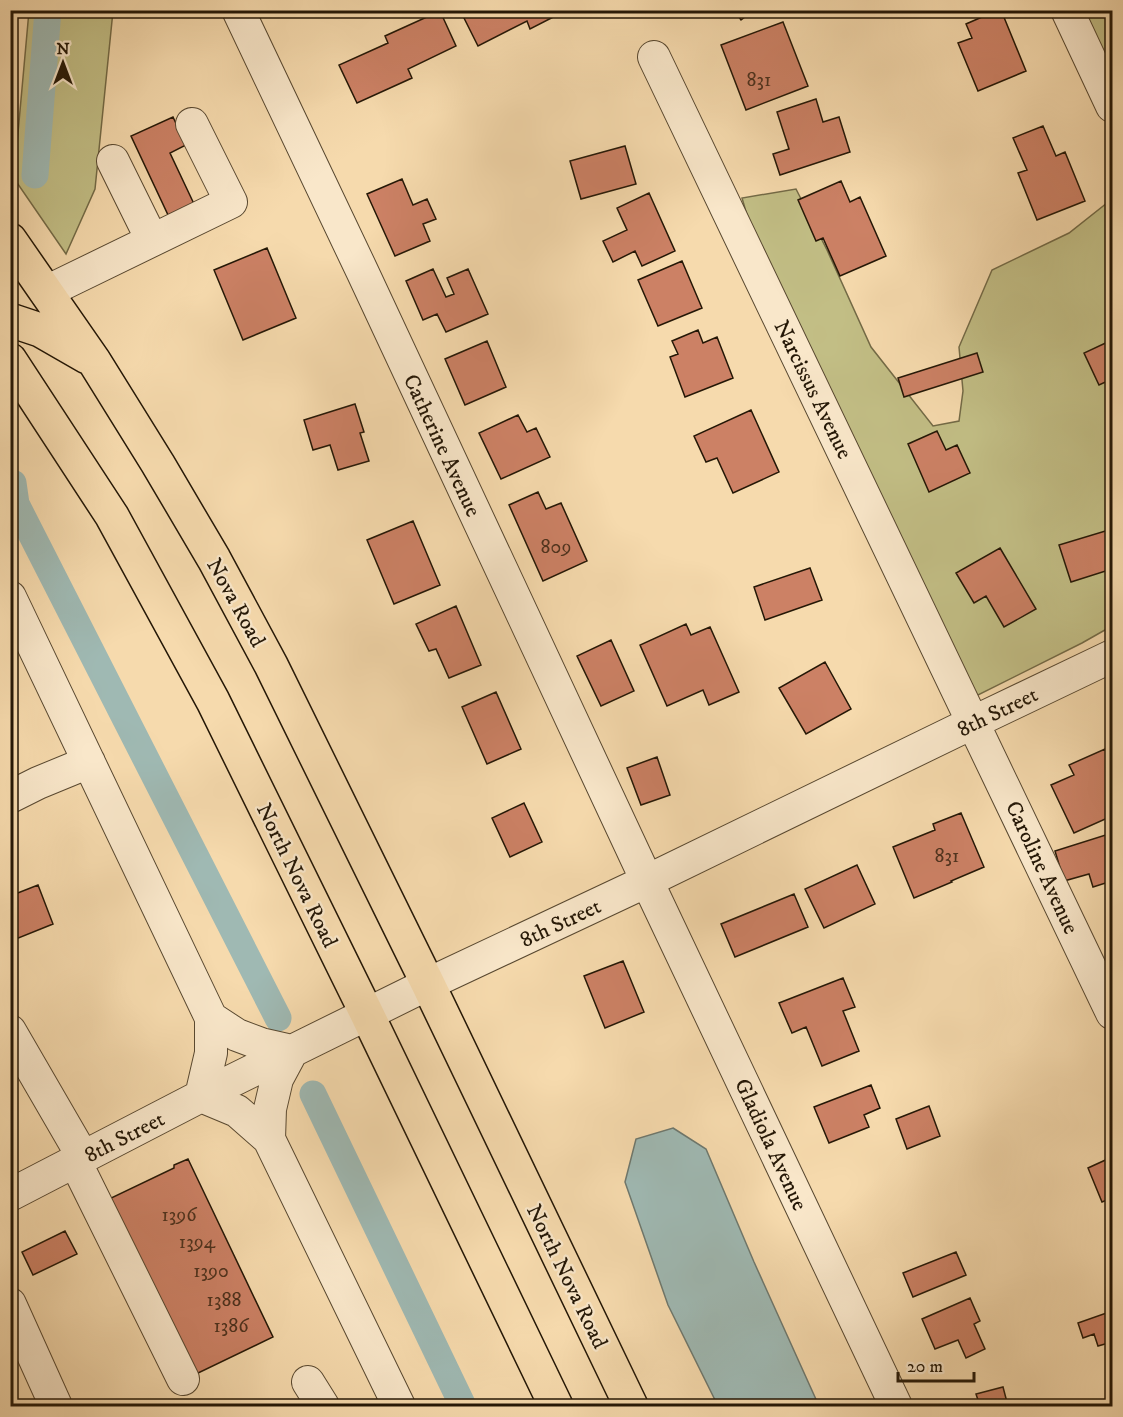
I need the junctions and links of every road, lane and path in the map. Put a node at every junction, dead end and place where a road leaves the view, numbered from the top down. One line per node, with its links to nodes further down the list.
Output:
1 (238, 10): 18 (street, Catherine Avenue)
2 (1067, 10): 4 (street)
3 (654, 57): 15 (street, Narcissus Avenue)
4 (1113, 106)
5 (192, 124): 8 (street)
6 (113, 161): 8 (street)
7 (10, 240): 9 (main road, Nova Road)
8 (152, 240): 9 (street)
9 (46, 292): 12 (main road, Nova Road)
10 (10, 320): 12 (main road)
11 (10, 360): 21 (main road, North Nova Road)
12 (94, 361): 19 (main road, Nova Road)
13 (10, 597): 16 (street)
14 (1113, 656): 15 (street, 8th Street)
15 (974, 722): 18 (street, 8th Street); 20 (street, Caroline Avenue)
16 (89, 762): 17 (street); 22 (street)
17 (10, 797)
18 (647, 881): 19 (street, 8th Street); 35 (street, Gladiola Avenue)
19 (428, 984): 21 (street, 8th Street); 34 (main road, North Nova Road)
20 (1113, 1012)
21 (367, 1014): 24 (street, 8th Street); 33 (main road, North Nova Road)
22 (211, 1018): 24 (street); 25 (street)
23 (10, 1031): 27 (street)
24 (292, 1051): 25 (street, 8th Street); 26 (street)
25 (201, 1096): 26 (street); 27 (street, 8th Street)
26 (269, 1139): 31 (street)
27 (79, 1159): 28 (street, 8th Street); 30 (street)
28 (10, 1195)
29 (10, 1304): 32 (street)
30 (183, 1379)
31 (394, 1404)
32 (56, 1407)
33 (556, 1407)
34 (631, 1407)
35 (896, 1407)

